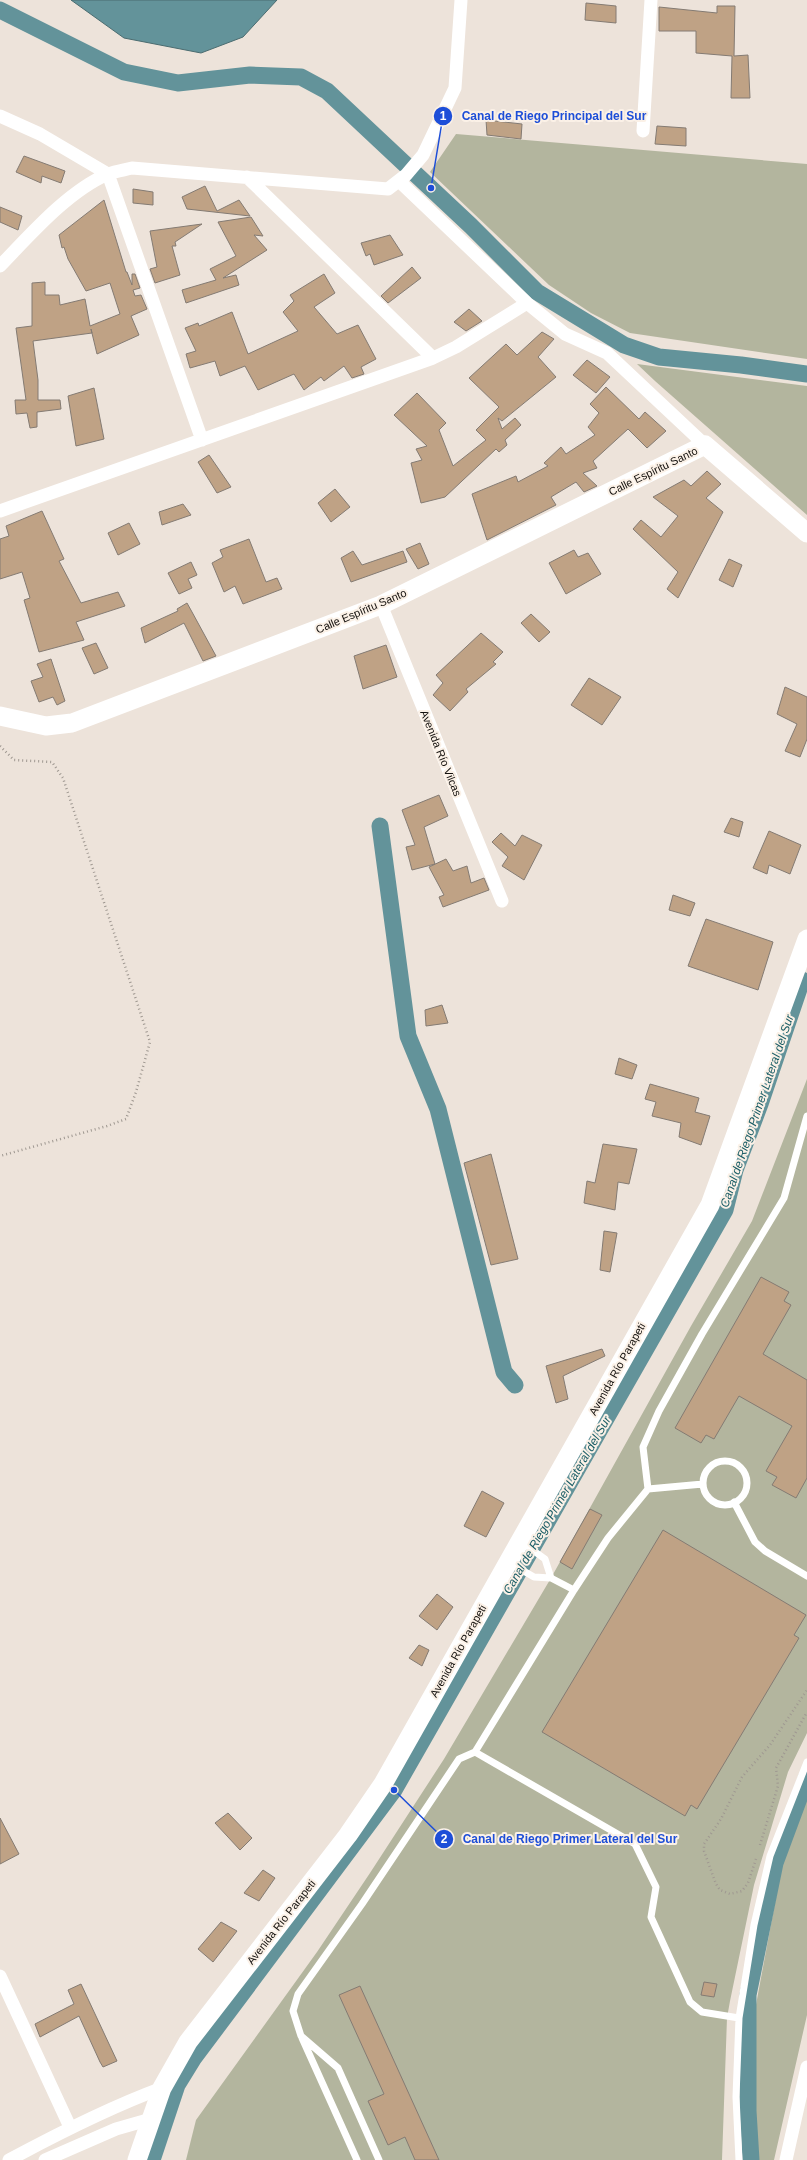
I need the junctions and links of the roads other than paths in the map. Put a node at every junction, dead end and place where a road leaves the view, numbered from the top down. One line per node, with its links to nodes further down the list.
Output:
1 (461, 0): 7 (street)
2 (651, 0): 4 (street)
3 (0, 116): 5 (street)
4 (643, 131)
5 (108, 174): 6 (street); 8 (street); 11 (street)
6 (247, 176): 7 (street); 10 (street)
7 (402, 178): 9 (street)
8 (0, 266)
9 (526, 303): 10 (street); 12 (street)
10 (433, 358): 11 (street)
11 (202, 440): 13 (street)
12 (705, 445): 14 (street); 15 (street, Calle Espíritu Santo)
13 (0, 511)
14 (807, 533)
15 (381, 605): 16 (street, Calle Espíritu Santo); 17 (street, Avenida Río Vilcas)
16 (0, 716)
17 (502, 901)
18 (807, 939): 19 (street, Avenida Río Parapeti)
19 (803, 959): 24 (street, Avenida Río Parapeti)
20 (807, 1116): 22 (lane)
21 (703, 1484): 22 (lane); 23 (lane); 23 (lane)
22 (648, 1489): 28 (lane)
23 (734, 1502): 26 (lane)
24 (520, 1541): 25 (street, Avenida Río Parapeti); 27 (lane)
25 (508, 1562): 27 (lane); 35 (street, Avenida Río Parapeti)
26 (807, 1576)
27 (551, 1578): 28 (lane)
28 (574, 1590): 29 (lane)
29 (474, 1752): 32 (lane); 33 (lane)
30 (807, 1762): 32 (lane)
31 (0, 1976): 37 (street)
32 (740, 2018): 43 (lane)
33 (301, 2036): 41 (lane); 42 (lane)
34 (807, 2067): 44 (street)
35 (162, 2088): 36 (street, Avenida Río Parapeti); 37 (street)
36 (151, 2119): 39 (street); 40 (street, Avenida Río Parapeti)
37 (70, 2127): 38 (street)
38 (9, 2160)
39 (45, 2160)
40 (137, 2160)
41 (357, 2160)
42 (379, 2160)
43 (739, 2160)
44 (786, 2160)

